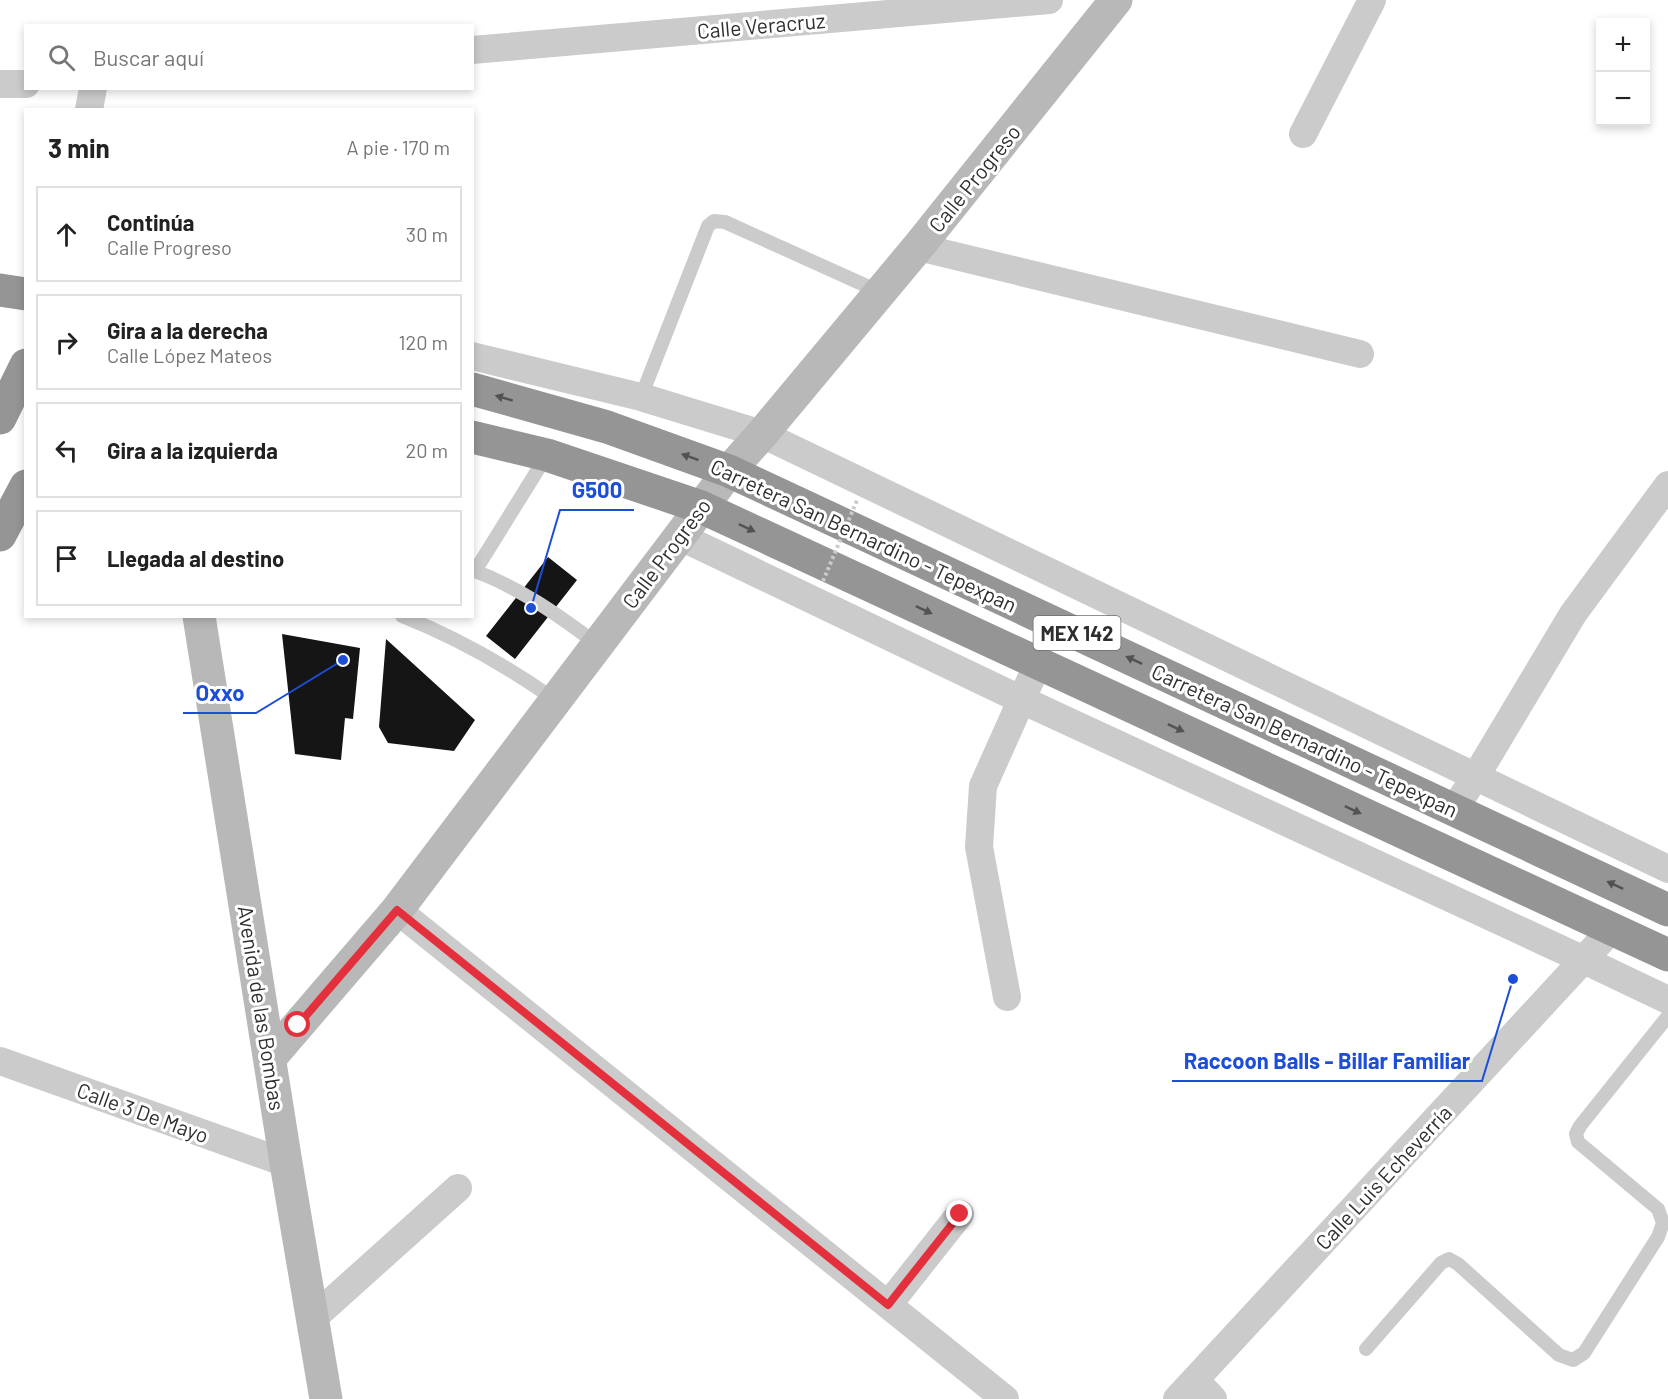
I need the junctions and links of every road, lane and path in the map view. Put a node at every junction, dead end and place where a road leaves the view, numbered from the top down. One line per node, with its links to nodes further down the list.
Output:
1 (1049, 0): 4 (street, Calle Veracruz)
2 (1116, 0): 10 (street, Calle Progreso)
3 (1372, 0): 9 (street)
4 (474, 50)
5 (0, 84): 6 (street)
6 (24, 84)
7 (93, 90): 8 (street)
8 (89, 108)
9 (1303, 134)
10 (918, 247): 12 (street, Calle Progreso); 14 (street)
11 (0, 290): 13 (highway)
12 (880, 292): 20 (lane); 22 (street, Calle Progreso)
13 (24, 294)
14 (1360, 354)
15 (0, 355): 17 (highway)
16 (474, 356): 20 (street)
17 (24, 358)
18 (24, 368): 21 (highway)
19 (474, 390): 25 (highway, Carretera San Bernardino - Tepexpan / MEX 142, one-way to 19)
20 (641, 397): 22 (street)
21 (0, 418)
22 (762, 434): 25 (street, Calle Progreso); 40 (street)
23 (474, 437): 24 (highway, Carretera San Bernardino - Tepexpan / MEX 142)
24 (547, 455): 29 (highway, Carretera San Bernardino - Tepexpan / MEX 142); 32 (lane)
25 (729, 471): 29 (street, Calle Progreso); 41 (highway, Carretera San Bernardino - Tepexpan / MEX 142, one-way to 25)
26 (1668, 484): 40 (street)
27 (24, 490): 30 (highway)
28 (858, 498): 33 (path, bridge)
29 (701, 507): 31 (street, Calle Progreso); 37 (highway, Carretera San Bernardino - Tepexpan / MEX 142, one-way to 37)
30 (0, 535)
31 (679, 536): 36 (street, Calle Progreso); 39 (street)
32 (474, 570): 36 (lane)
33 (823, 581)
34 (199, 618): 51 (street, Avenida de las Bombas)
35 (407, 618): 38 (lane)
36 (597, 644): 38 (street, Calle Progreso)
37 (1038, 663): 39 (street); 45 (highway, Carretera San Bernardino - Tepexpan / MEX 142, one-way to 45)
38 (555, 700): 44 (street, Calle Progreso)
39 (1022, 700): 47 (street); 48 (street)
40 (1476, 776): 41 (street); 42 (street)
41 (1454, 809): 43 (highway, Carretera San Bernardino - Tepexpan / MEX 142, one-way to 41)
42 (1668, 869)
43 (1666, 905)
44 (397, 910): 51 (street, Calle Progreso); 56 (street)
45 (1612, 929): 46 (highway, Carretera San Bernardino - Tepexpan / MEX 142); 47 (street, Calle Luis Echeverría)
46 (1668, 955)
47 (1584, 960): 49 (street); 59 (street, Calle Luis Echeverría)
48 (1007, 997)
49 (1668, 1000)
50 (1668, 1016): 58 (lane)
51 (270, 1058): 53 (street, Avenida de las Bombas)
52 (0, 1061): 53 (street, Calle 3 De Mayo)
53 (286, 1163): 57 (street, Avenida de las Bombas)
54 (458, 1188): 57 (street)
55 (960, 1214): 56 (street)
56 (888, 1305): 61 (street)
57 (312, 1319): 60 (street, Avenida de las Bombas)
58 (1366, 1349)
59 (1195, 1393)
60 (326, 1399)
61 (1005, 1399)

